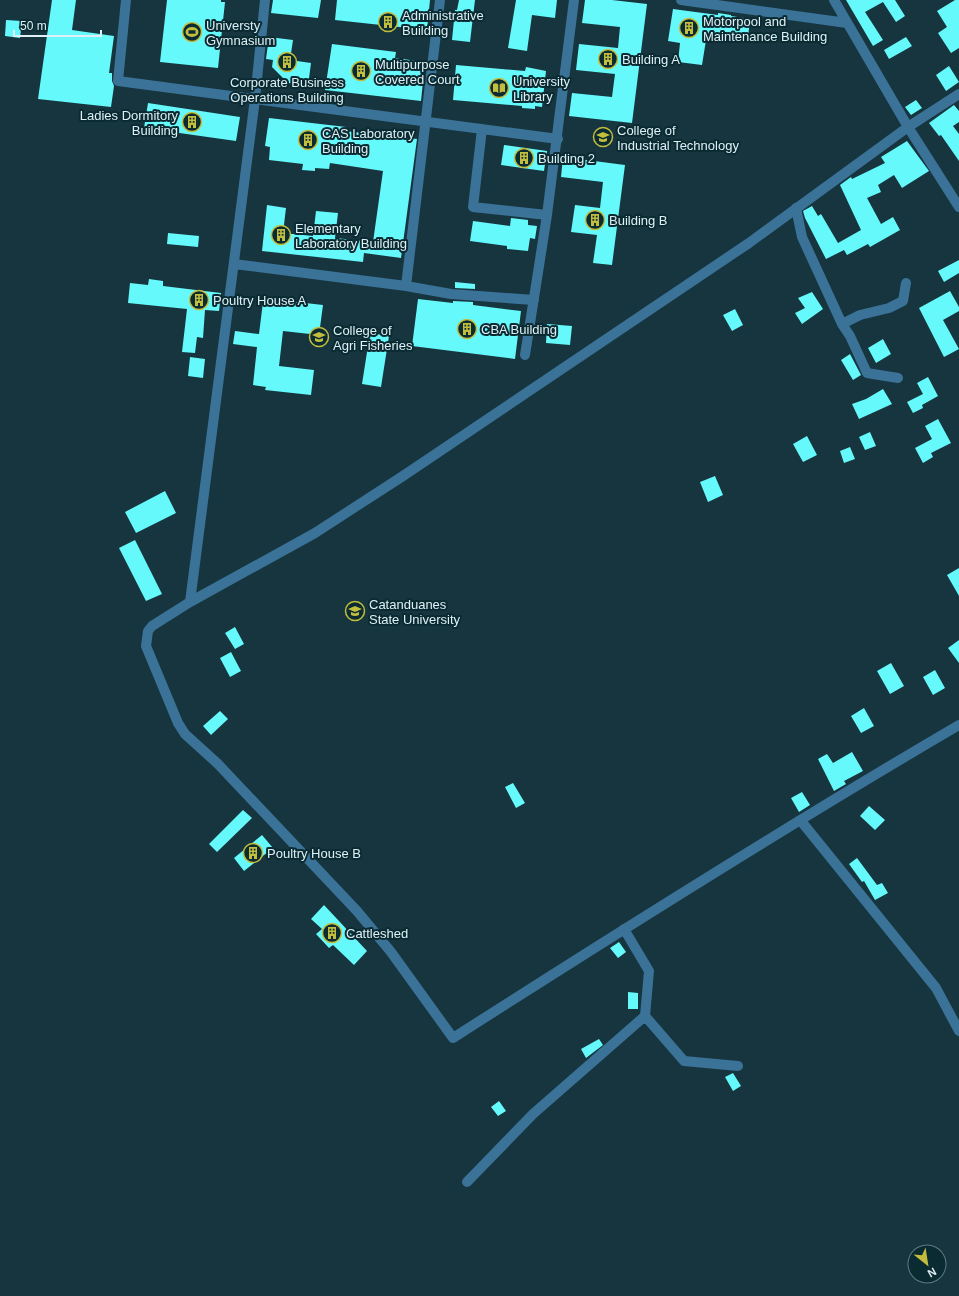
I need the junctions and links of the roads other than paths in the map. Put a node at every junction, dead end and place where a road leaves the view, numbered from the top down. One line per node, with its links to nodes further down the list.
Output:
1 (126, 0): 9 (street)
2 (265, 0): 9 (street)
3 (440, 0): 10 (street)
4 (574, 0): 13 (street)
5 (680, 0): 7 (street)
6 (834, 0): 7 (street)
7 (847, 23): 11 (street)
8 (959, 94): 11 (street)
9 (255, 99): 10 (street); 17 (street)
10 (426, 122): 12 (street); 19 (street)
11 (908, 127): 14 (street); 15 (street)
12 (482, 129): 13 (street); 16 (street)
13 (558, 139): 16 (street)
14 (959, 207)
15 (796, 208): 21 (street); 24 (street)
16 (547, 216): 20 (street)
17 (234, 264): 19 (street); 24 (street)
18 (906, 283): 21 (street)
19 (406, 286): 20 (street)
20 (534, 300): 22 (street)
21 (842, 324): 23 (street)
22 (525, 355)
23 (898, 378)
24 (190, 602): 27 (street)
25 (959, 725): 26 (street)
26 (801, 821): 27 (street); 29 (street)
27 (624, 929): 28 (street)
28 (645, 1016): 30 (street); 31 (street)
29 (959, 1031)
30 (738, 1066)
31 (467, 1182)

